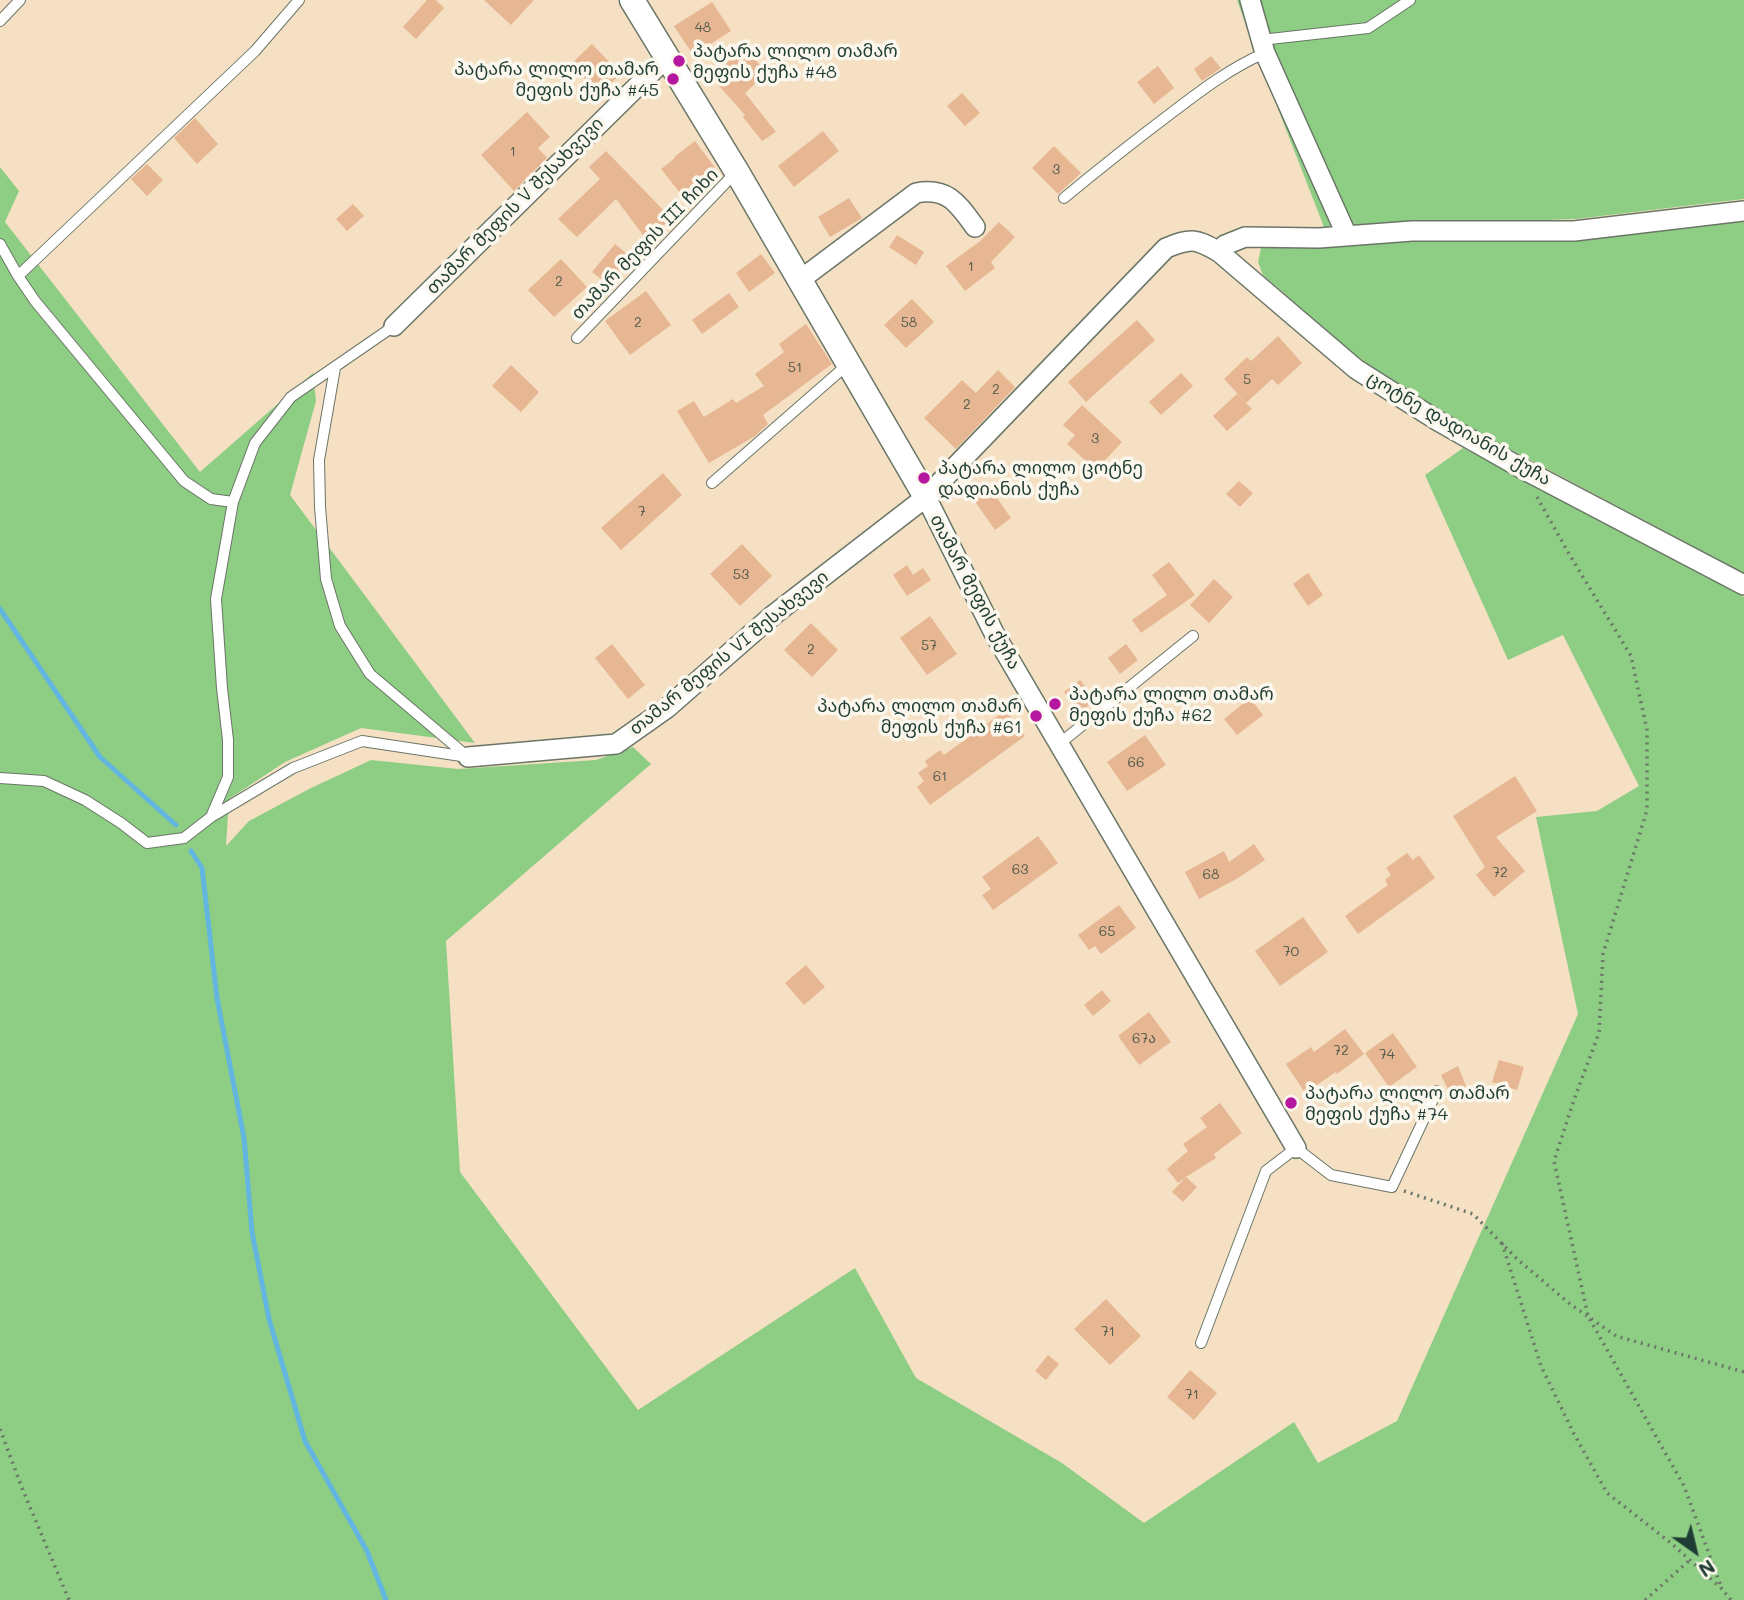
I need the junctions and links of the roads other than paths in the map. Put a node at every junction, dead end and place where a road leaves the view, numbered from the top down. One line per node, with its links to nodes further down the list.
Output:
1 (20, 0): 6 (lane)
2 (299, 0): 16 (lane)
3 (632, 0): 8 (street, თამარ მეფის ქუჩა)
4 (1250, 0): 7 (street)
5 (1410, 0): 7 (lane)
6 (0, 21)
7 (1263, 47): 10 (lane); 13 (street)
8 (667, 57): 9 (street, თამარ მეფის ქუჩა); 18 (street, თამარ მეფის V შესახვევი)
9 (737, 172): 17 (street, თამარ მეფის ქუჩა); 19 (lane, თამარ მეფის III ჩიხი)
10 (1064, 198)
11 (1744, 211): 13 (street)
12 (975, 227): 17 (street)
13 (1347, 236): 15 (street)
14 (0, 244): 16 (lane)
15 (1219, 252): 23 (street, ცოტნე დადიანის ქუჩა); 25 (street, ცოტნე დადიანის ქუჩა)
16 (18, 276): 24 (lane)
17 (800, 280): 20 (street, თამარ მეფის ქუჩა)
18 (394, 326): 21 (lane)
19 (577, 338)
20 (848, 365): 22 (lane); 23 (street, თამარ მეფის ქუჩა)
21 (335, 368): 24 (lane); 28 (lane)
22 (712, 483)
23 (926, 497): 27 (street, თამარ მეფის ქუჩა); 28 (street, თამარ მეფის VI შესახვევი)
24 (233, 502): 30 (lane)
25 (1744, 585)
26 (1193, 636): 27 (lane)
27 (1059, 744): 32 (street, თამარ მეფის ქუჩა)
28 (468, 758): 30 (lane)
29 (0, 778): 30 (lane)
30 (211, 817)
31 (1437, 1091): 32 (lane)
32 (1296, 1148): 33 (lane)
33 (1201, 1343)

